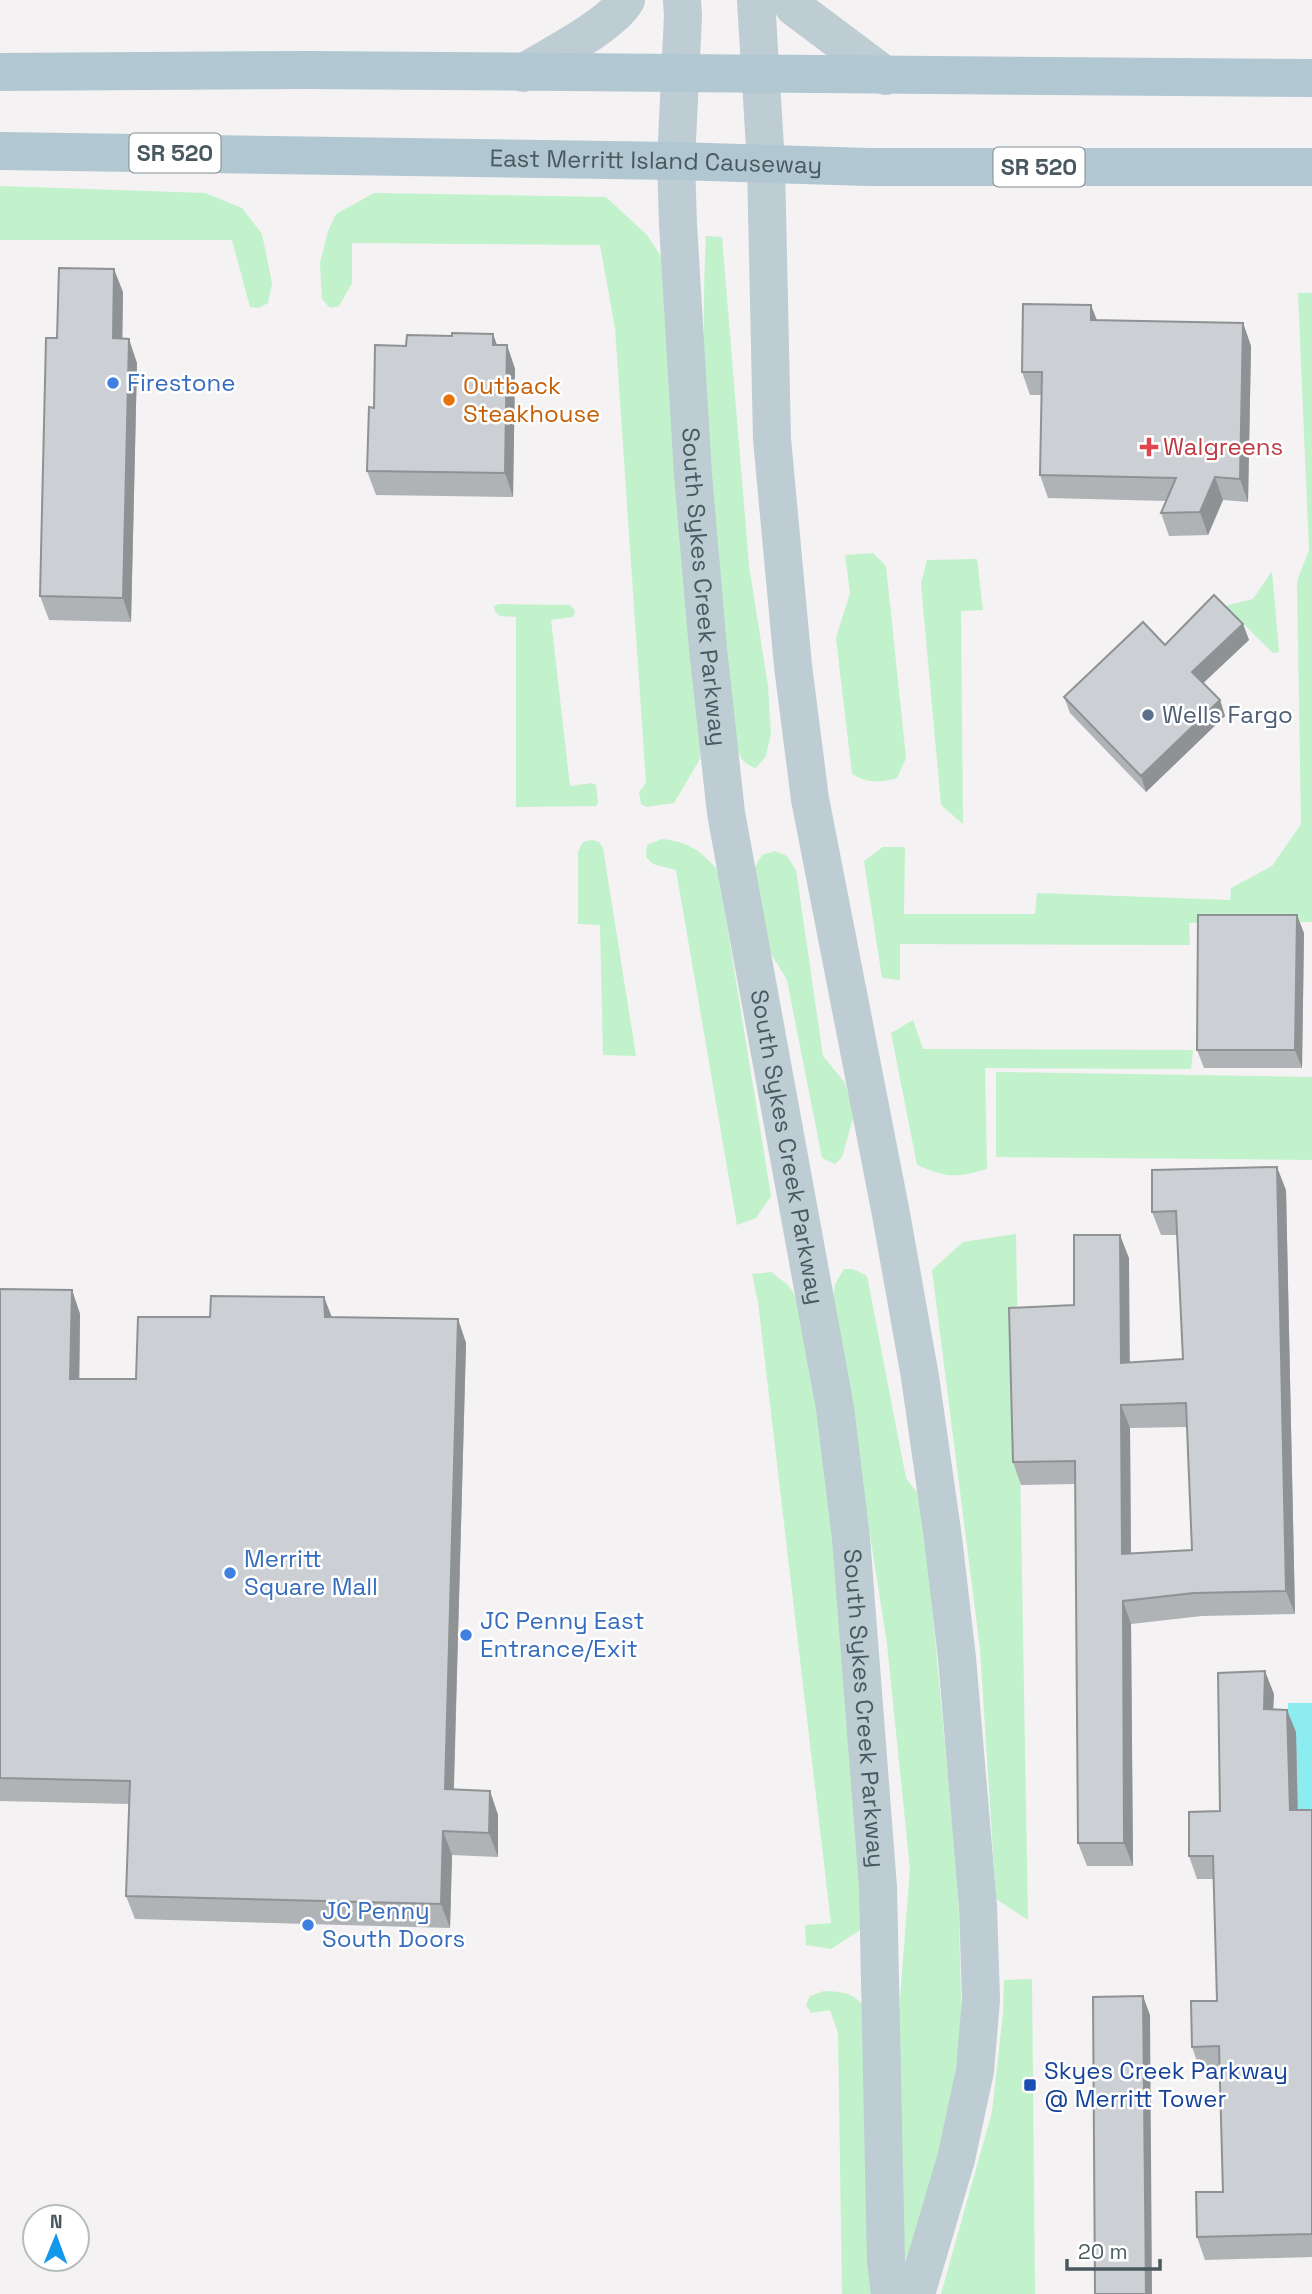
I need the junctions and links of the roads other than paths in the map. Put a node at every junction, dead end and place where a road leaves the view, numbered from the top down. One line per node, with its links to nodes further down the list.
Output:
1 (626, 0): 5 (street)
2 (682, 0): 7 (street, South Sykes Creek Parkway)
3 (756, 0): 8 (street)
4 (789, 0): 9 (street)
5 (523, 73): 6 (main road); 7 (main road)
6 (0, 74)
7 (680, 74): 8 (main road); 12 (street, South Sykes Creek Parkway)
8 (759, 75): 9 (main road); 13 (street)
9 (887, 76): 10 (main road)
10 (1312, 78)
11 (0, 151): 12 (main road, East Merritt Island Causeway / SR 520)
12 (676, 162): 13 (main road, East Merritt Island Causeway / SR 520); 15 (street, South Sykes Creek Parkway)
13 (766, 164): 14 (main road, East Merritt Island Causeway / SR 520); 16 (street)
14 (1312, 167)
15 (890, 2294)
16 (916, 2294)

